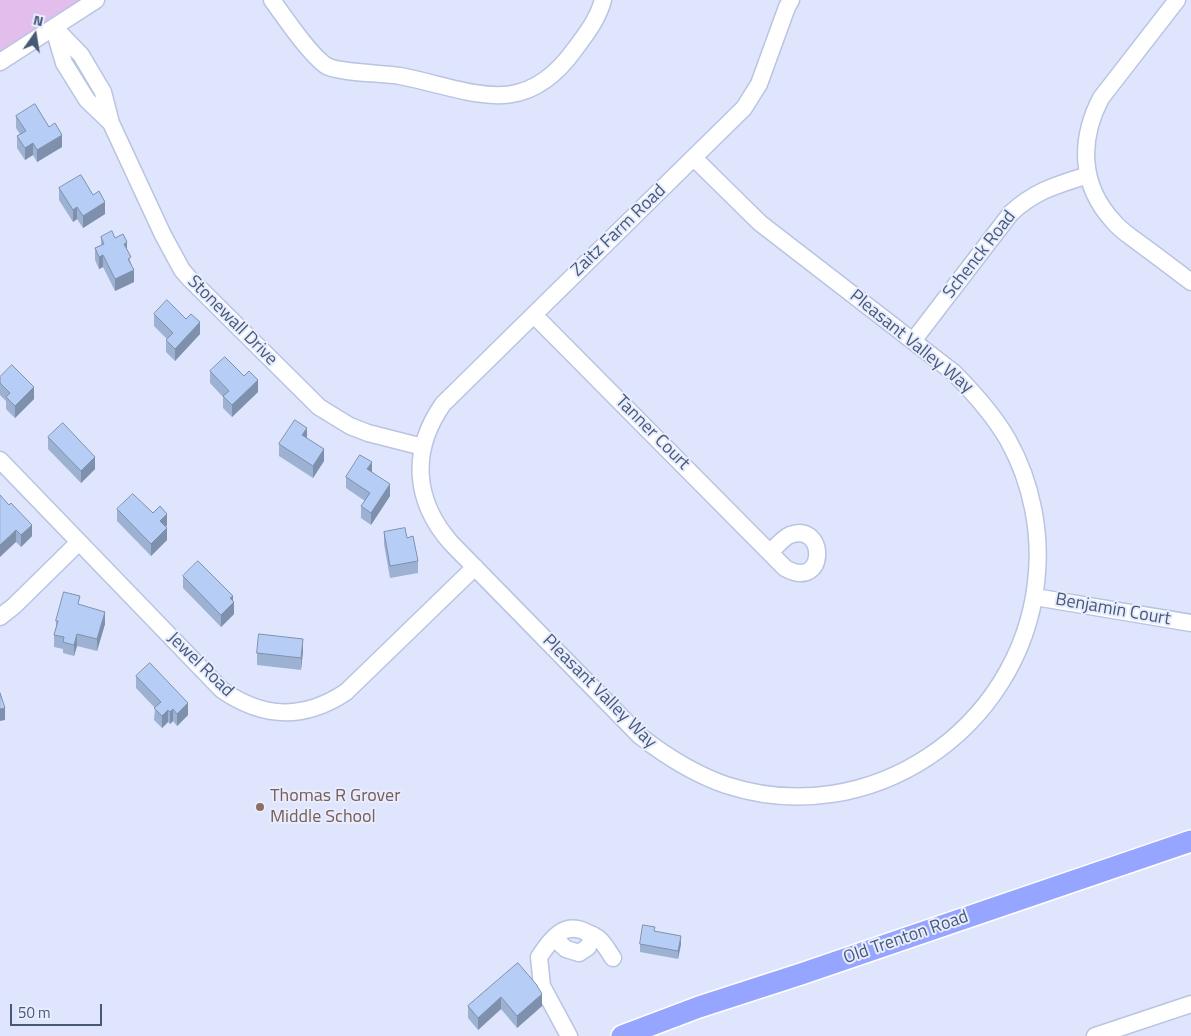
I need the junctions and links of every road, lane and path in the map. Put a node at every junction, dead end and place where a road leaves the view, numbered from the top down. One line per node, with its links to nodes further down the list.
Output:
1 (96, 0): 6 (street)
2 (272, 0): 3 (street)
3 (603, 0)
4 (791, 0): 8 (street, Zaitz Farm Road)
5 (1177, 0): 9 (street)
6 (54, 27): 7 (street); 13 (street, Stonewall Drive)
7 (0, 62)
8 (694, 158): 11 (street, Zaitz Farm Road); 12 (street, Pleasant Valley Way)
9 (1088, 175): 10 (street); 12 (street, Schenck Road)
10 (1191, 282)
11 (534, 315): 13 (street, Zaitz Farm Road); 16 (street, Tanner Court)
12 (913, 341): 18 (street, Pleasant Valley Way)
13 (423, 447): 17 (street, Pleasant Valley Way)
14 (0, 460): 15 (street, Jewel Road)
15 (79, 542): 17 (street, Jewel Road); 19 (street)
16 (770, 552)
17 (475, 568): 18 (street, Pleasant Valley Way)
18 (1035, 597): 20 (street, Benjamin Court)
19 (0, 617)
20 (1191, 623)
21 (1191, 840): 27 (main road, Old Trenton Road)
22 (593, 935): 23 (street); 23 (street); 24 (street)
23 (554, 938): 26 (street)
24 (613, 958)
25 (1191, 1004): 28 (street)
26 (569, 1036)
27 (622, 1036)
28 (1095, 1036)

